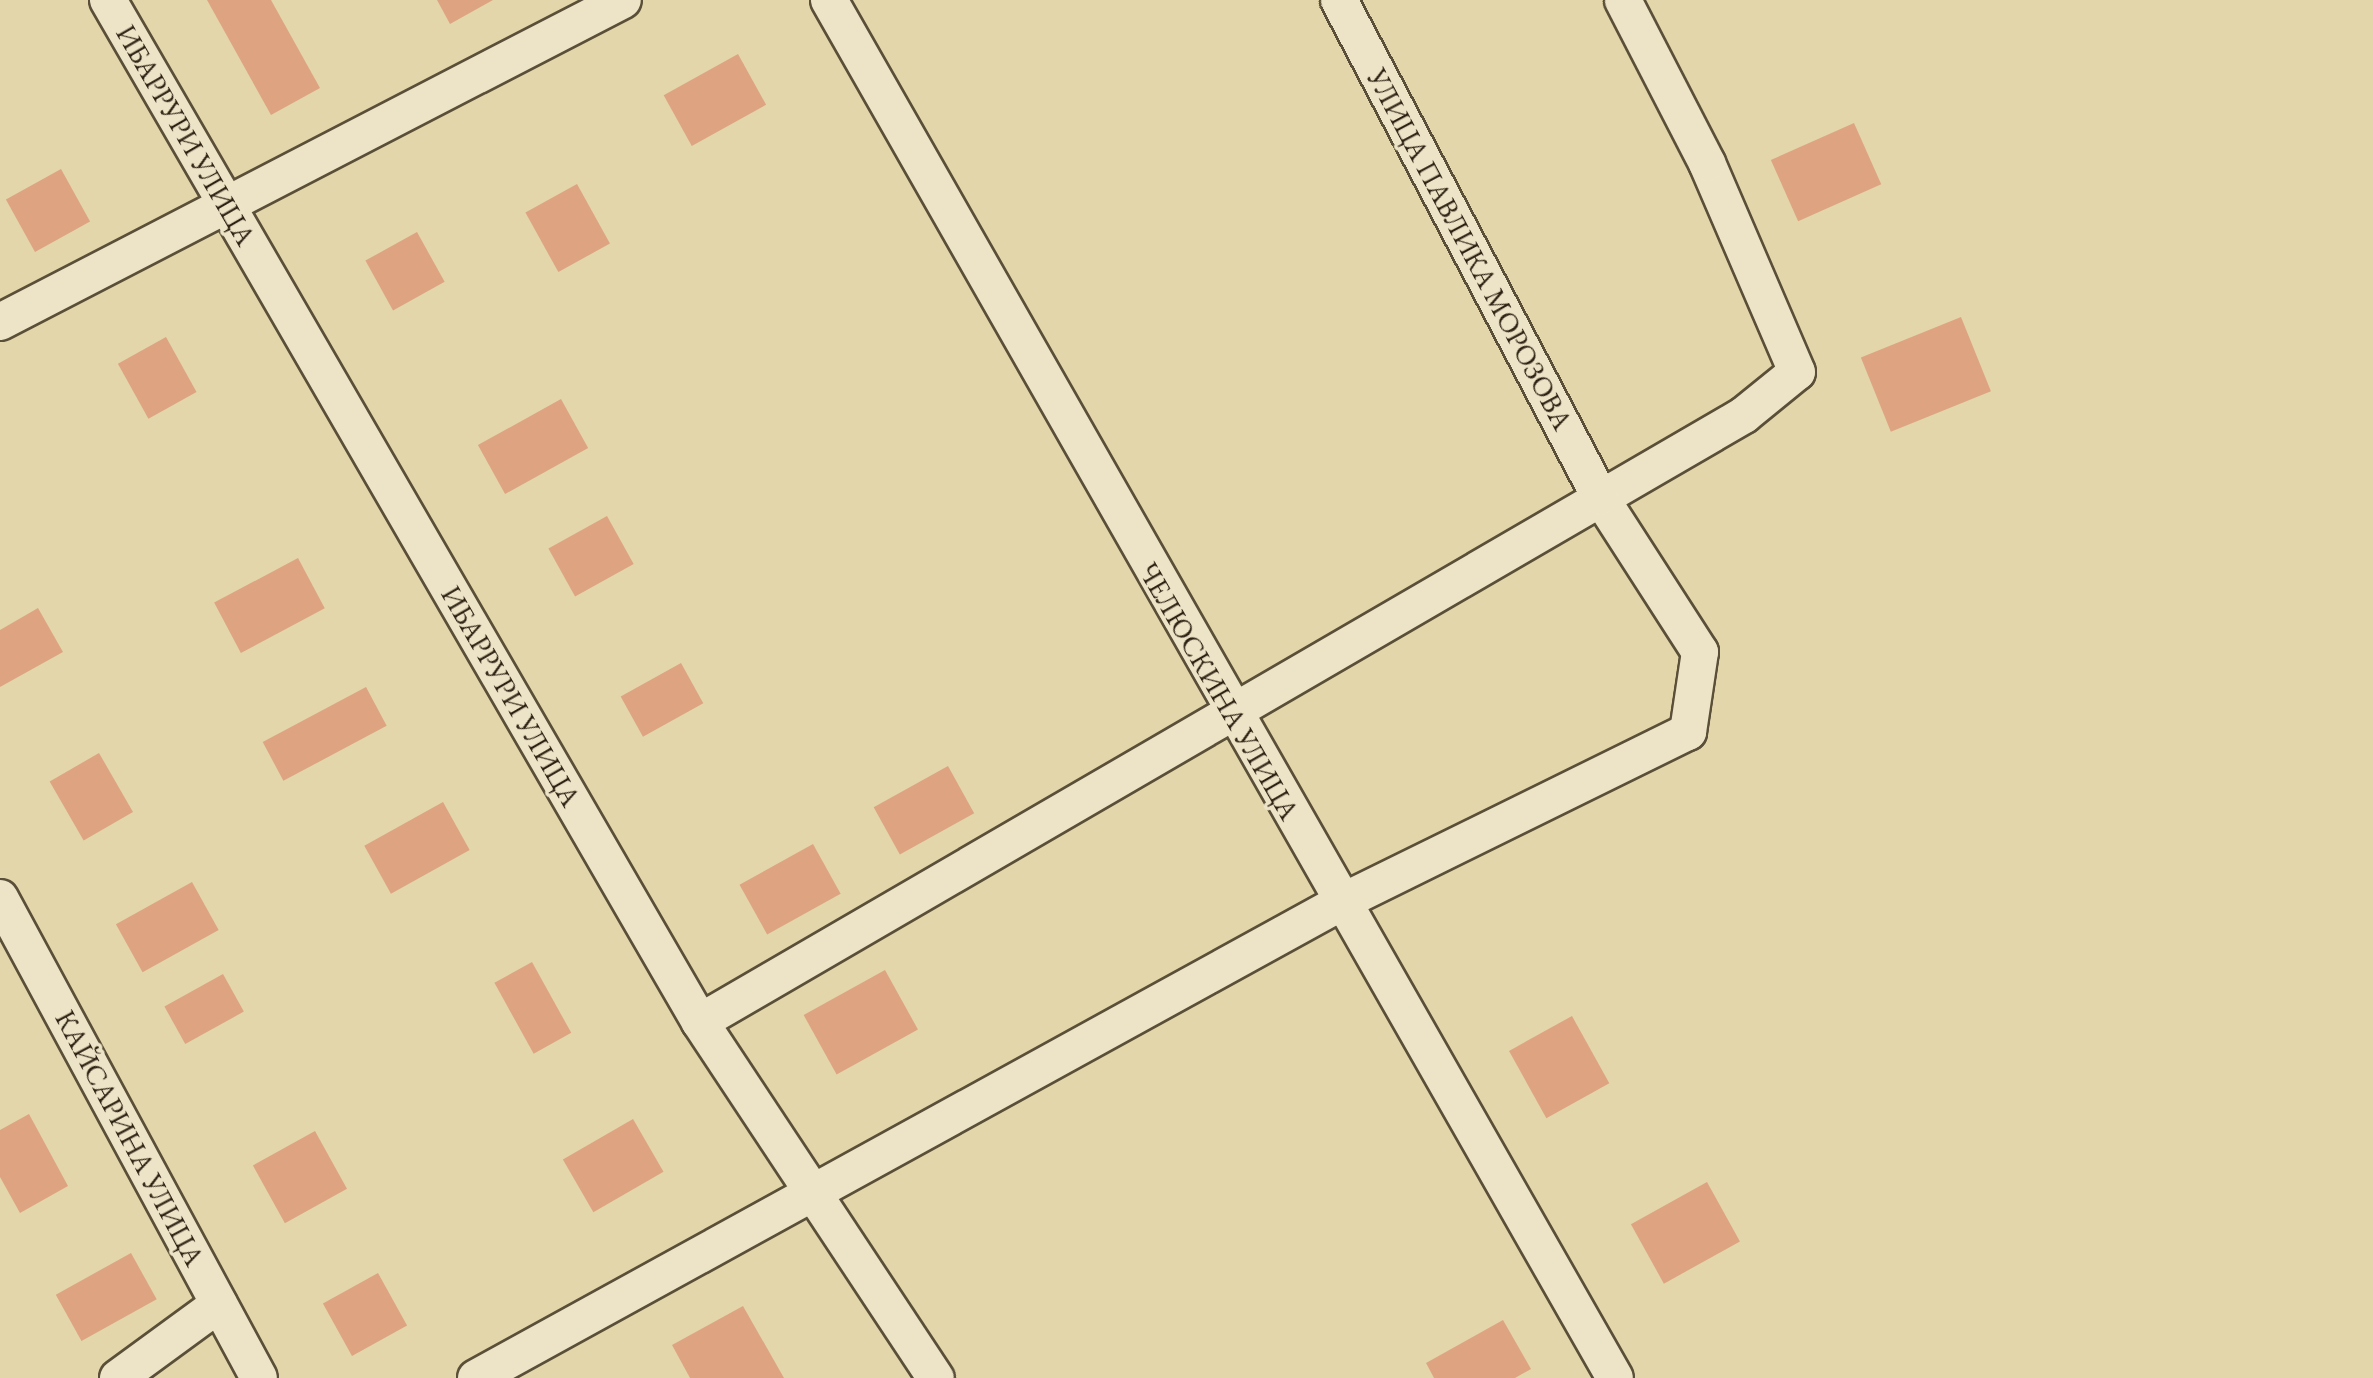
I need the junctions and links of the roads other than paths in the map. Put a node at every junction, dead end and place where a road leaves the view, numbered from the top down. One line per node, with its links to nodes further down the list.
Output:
1 (108, 0): 6 (street, ИБАРРУРИ УЛИЦА)
2 (623, 0): 6 (street)
3 (829, 0): 9 (street, ЧЕЛЮСКИНА УЛИЦА)
4 (1339, 0): 8 (street, УЛИЦА ПАВЛИКА МОРОЗОВА)
5 (1623, 0): 8 (street)
6 (226, 204): 7 (street); 12 (street, ИБАРРУРИ УЛИЦА)
7 (0, 322)
8 (1600, 497): 9 (street); 11 (street, УЛИЦА ПАВЛИКА МОРОЗОВА)
9 (1232, 717): 11 (street, ЧЕЛЮСКИНА УЛИЦА); 12 (street)
10 (0, 898): 14 (street, КАЙСАРИНА УЛИЦА)
11 (1340, 903): 13 (street); 19 (street, ЧЕЛЮСКИНА УЛИЦА)
12 (700, 1022): 13 (street, ИБАРРУРИ УЛИЦА)
13 (812, 1191): 17 (street); 18 (street, ИБАРРУРИ УЛИЦА)
14 (219, 1304): 15 (street); 16 (street, КАЙСАРИНА УЛИЦА)
15 (118, 1378)
16 (259, 1378)
17 (476, 1378)
18 (936, 1378)
19 (1615, 1378)

